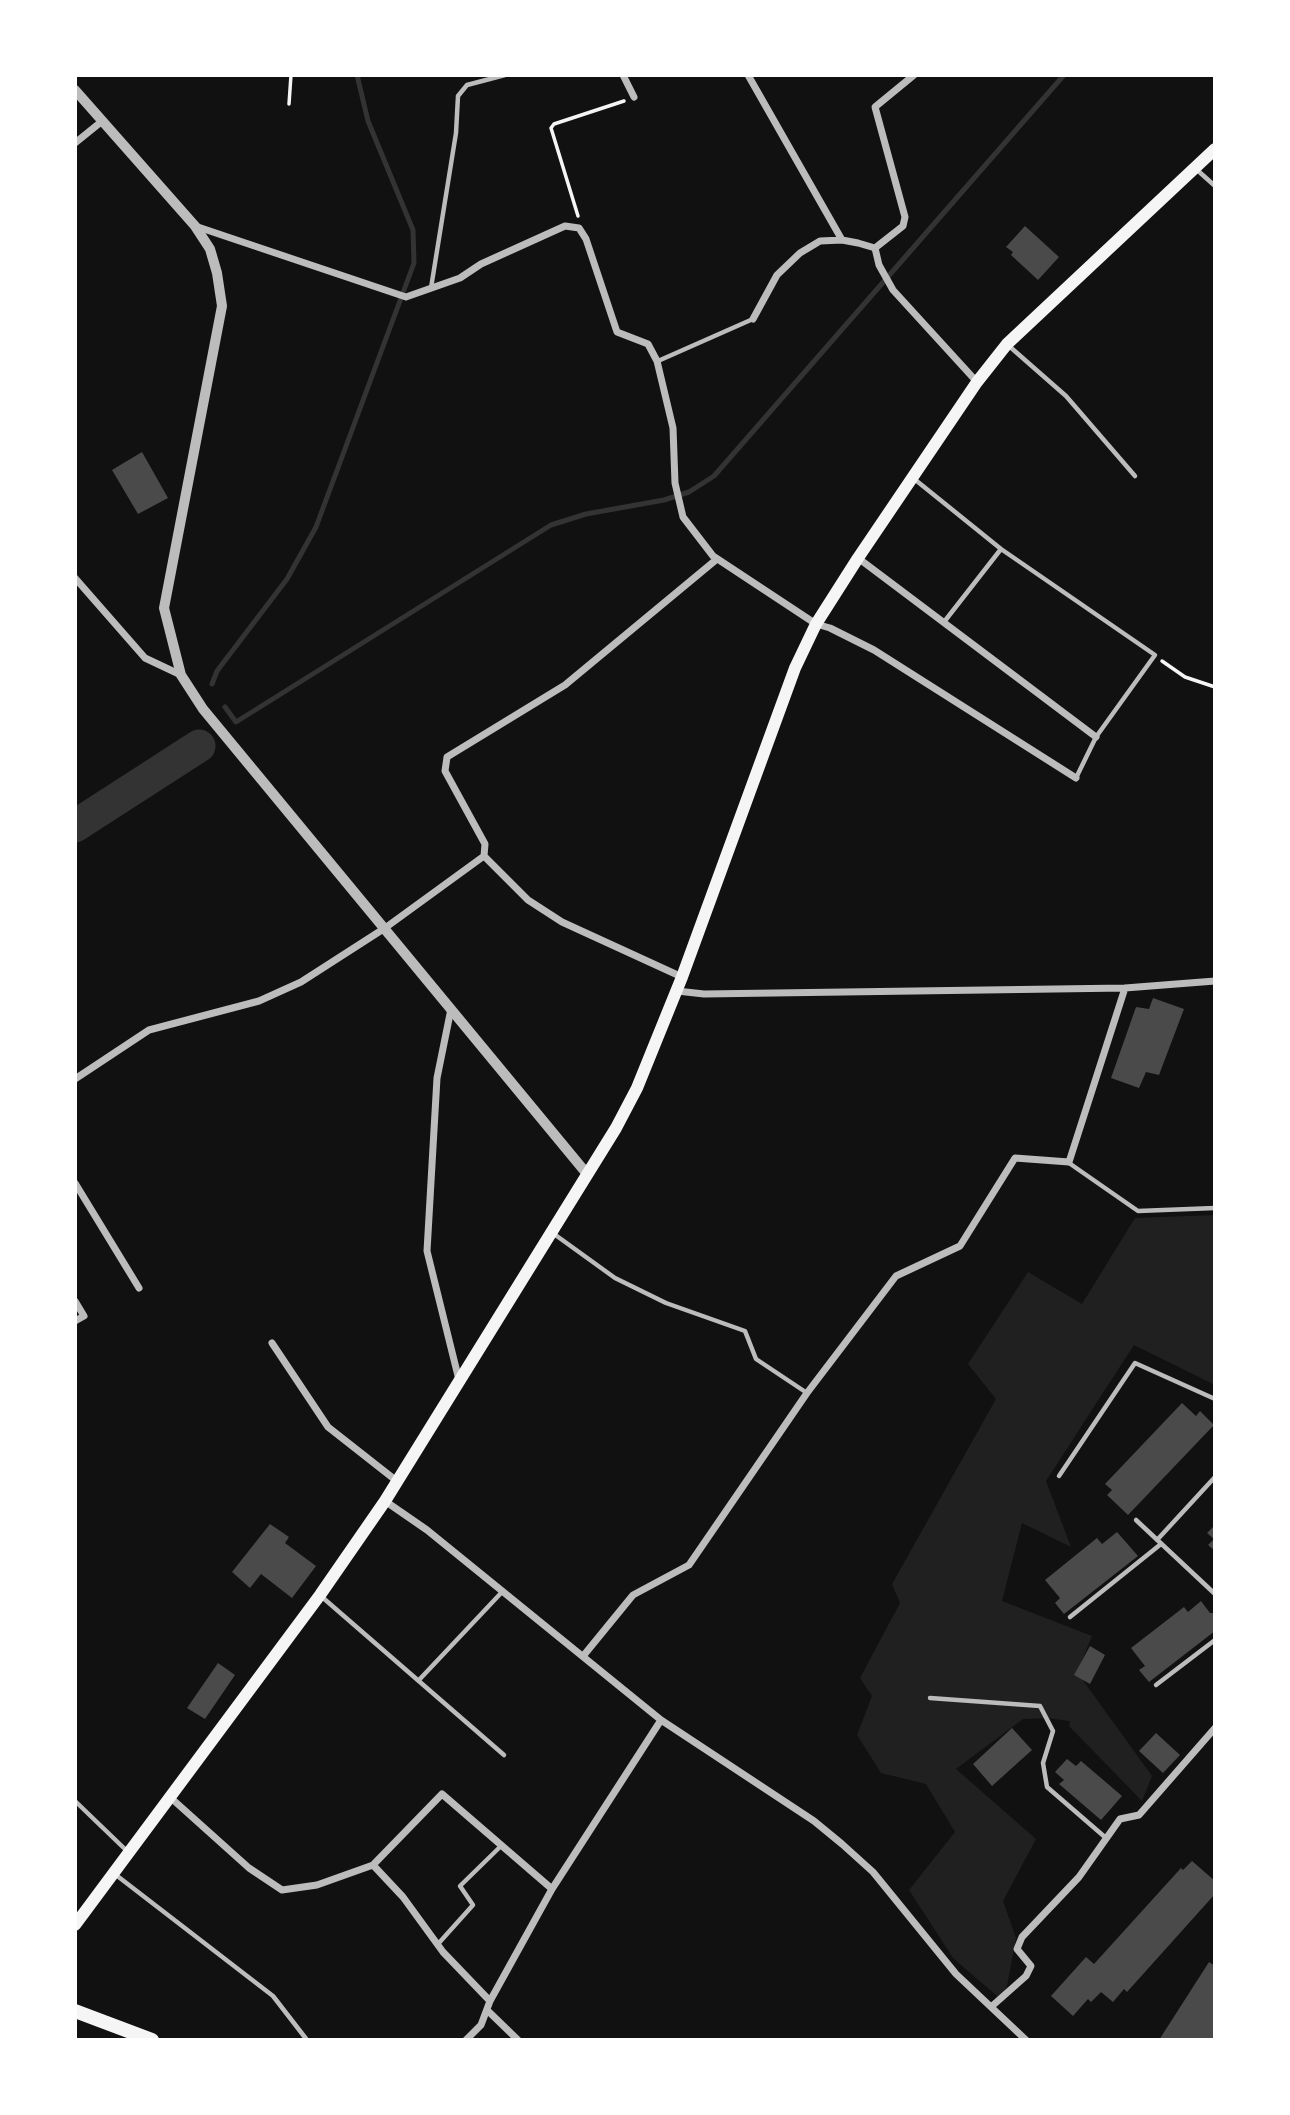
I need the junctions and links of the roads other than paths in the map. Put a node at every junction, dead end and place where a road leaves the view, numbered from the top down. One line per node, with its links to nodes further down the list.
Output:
1 (505, 75): 15 (lane)
2 (623, 75): 6 (street)
3 (748, 75): 13 (street)
4 (914, 75): 14 (street)
5 (75, 90): 7 (street)
6 (634, 97)
7 (102, 121): 8 (street); 12 (street)
8 (75, 143)
9 (1215, 149): 10 (main road)
10 (1195, 168): 11 (lane); 17 (main road)
11 (1215, 186)
12 (195, 226): 15 (street); 28 (street)
13 (842, 240): 14 (street); 16 (street)
14 (875, 248): 19 (street)
15 (430, 289): 18 (street)
16 (753, 319): 18 (lane)
17 (1007, 344): 19 (main road); 20 (lane)
18 (657, 361): 24 (street)
19 (977, 382): 21 (main road)
20 (1135, 476)
21 (911, 477): 22 (lane); 23 (main road)
22 (1001, 549): 26 (lane); 29 (lane)
23 (858, 558): 26 (street); 27 (main road)
24 (717, 559): 27 (street); 31 (street)
25 (75, 578): 28 (street)
26 (944, 622): 29 (street)
27 (816, 624): 30 (street); 33 (main road)
28 (181, 675): 32 (street)
29 (1096, 737): 30 (lane)
30 (1076, 778)
31 (484, 856): 32 (street); 33 (street)
32 (385, 928): 37 (street); 38 (street)
33 (682, 977): 36 (main road)
34 (1215, 981): 35 (street)
35 (1125, 988): 36 (street); 39 (street)
36 (677, 990): 40 (main road)
37 (451, 1006): 40 (street); 48 (street)
38 (75, 1080)
39 (1069, 1162): 42 (lane); 49 (street)
40 (587, 1174): 43 (main road)
41 (75, 1183): 44 (street)
42 (1215, 1208)
43 (552, 1233): 48 (main road); 49 (lane)
44 (139, 1288)
45 (75, 1301): 46 (street)
46 (75, 1321)
47 (272, 1343): 53 (street)
48 (459, 1384): 53 (main road)
49 (807, 1393): 62 (street)
50 (1215, 1399): 51 (lane)
51 (1059, 1476)
52 (1215, 1477): 56 (lane)
53 (398, 1482): 54 (main road)
54 (385, 1501): 57 (street); 59 (main road)
55 (1136, 1520): 56 (lane)
56 (1159, 1542): 58 (lane); 60 (lane)
57 (502, 1592): 62 (street); 63 (lane)
58 (1215, 1594)
59 (320, 1595): 63 (lane); 69 (main road)
60 (1070, 1617)
61 (1215, 1640): 64 (lane)
62 (584, 1655): 66 (street)
63 (419, 1680): 68 (lane)
64 (1156, 1685)
65 (930, 1699): 71 (lane)
66 (661, 1720): 76 (street); 80 (street)
67 (1215, 1728): 71 (street)
68 (504, 1755)
69 (171, 1798): 73 (main road); 74 (street)
70 (75, 1801): 73 (lane)
71 (1107, 1839): 80 (street)
72 (502, 1844): 74 (street); 76 (street); 78 (lane)
73 (128, 1852): 75 (main road)
74 (373, 1865): 78 (street)
75 (113, 1872): 77 (main road); 84 (lane)
76 (552, 1889): 79 (street)
77 (75, 1925)
78 (437, 1944): 79 (street)
79 (490, 2000): 81 (street)
80 (991, 2007): 87 (street)
81 (487, 2010): 85 (street); 86 (street)
82 (75, 2011): 83 (highway)
83 (152, 2040)
84 (307, 2040)
85 (466, 2040)
86 (518, 2040)
87 (1026, 2040)

